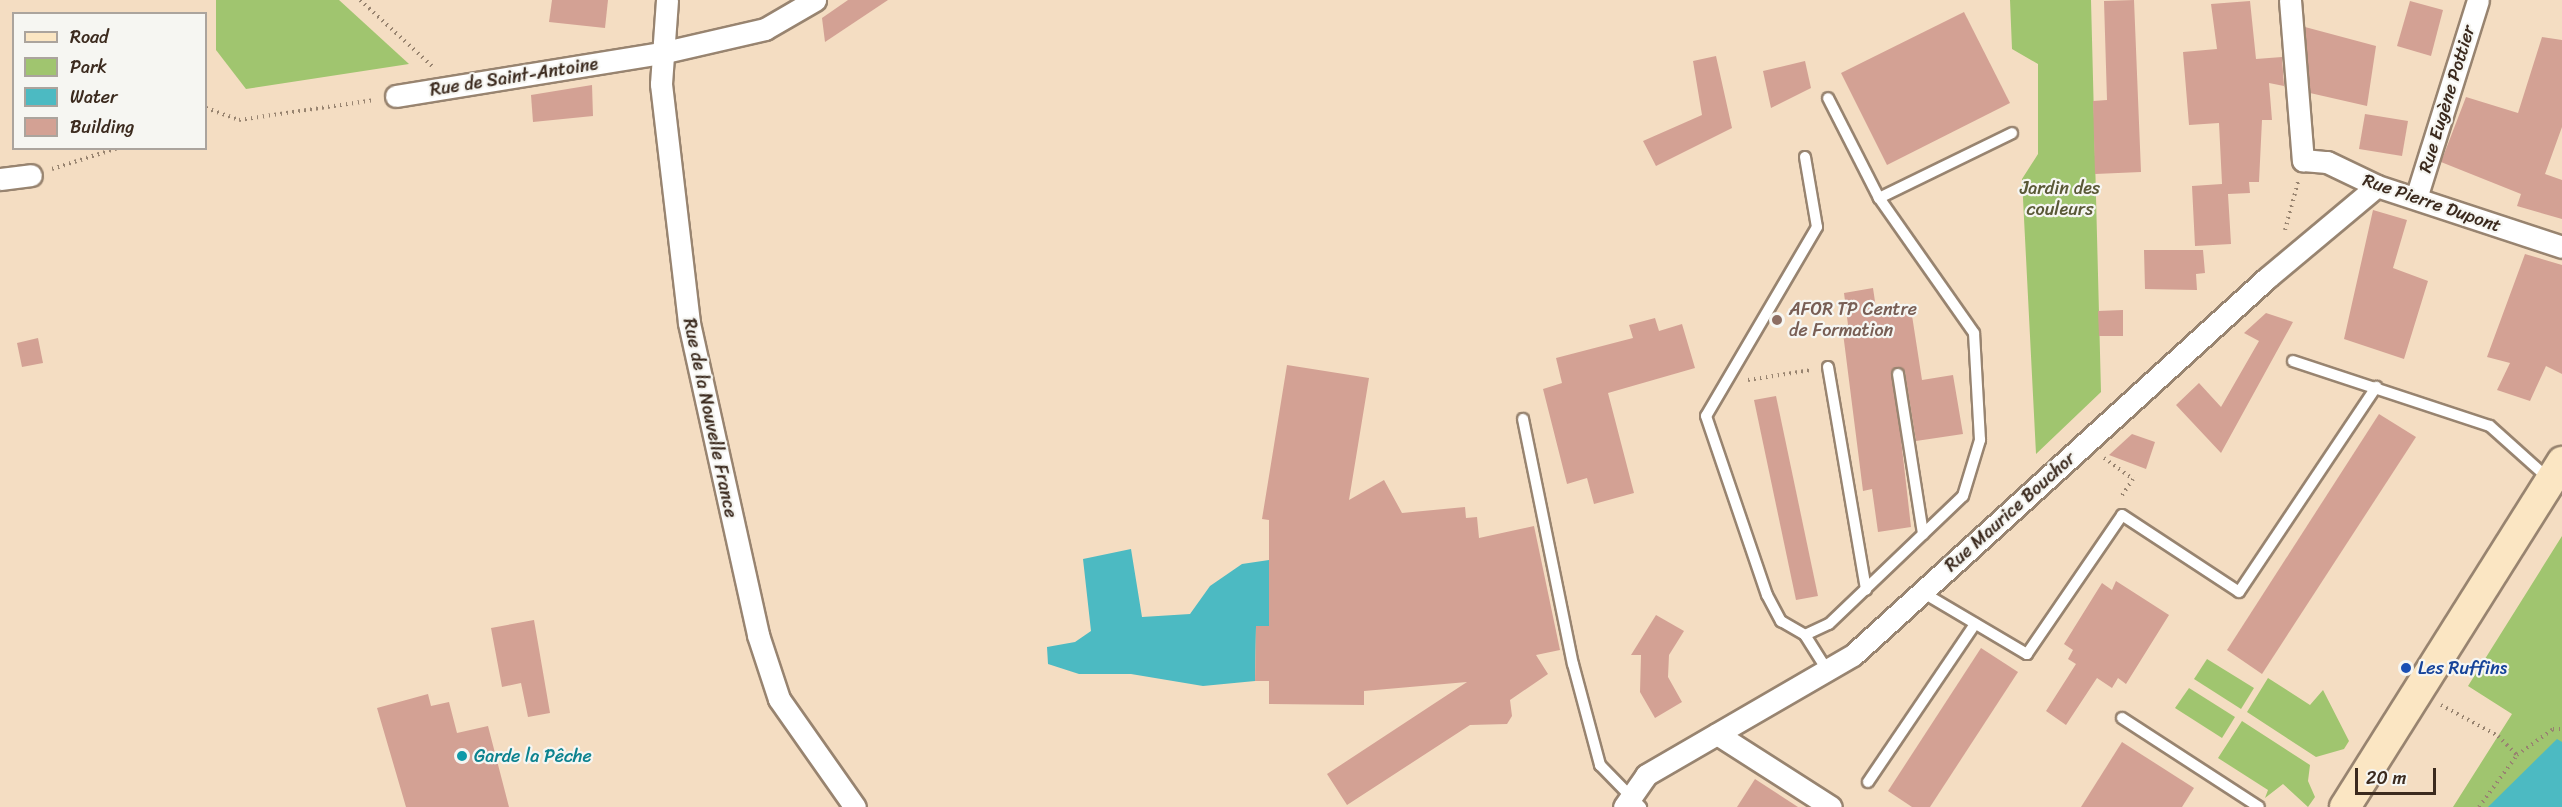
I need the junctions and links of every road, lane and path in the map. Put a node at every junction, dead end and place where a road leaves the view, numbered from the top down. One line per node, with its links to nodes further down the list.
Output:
1 (360, 0): 7 (path)
2 (667, 0): 6 (street, Rue de la Nouvelle France)
3 (815, 0): 6 (street, Rue de Saint-Antoine)
4 (2290, 0): 14 (street)
5 (2478, 0): 19 (street, Rue Eugène Pottier)
6 (661, 53): 7 (street, Rue de Saint-Antoine); 44 (street, Rue de la Nouvelle France)
7 (454, 87): 8 (street, Rue de Saint-Antoine)
8 (396, 96): 10 (path)
9 (1828, 98): 18 (lane)
10 (207, 108)
11 (2012, 134): 18 (lane)
12 (112, 150): 15 (path)
13 (1805, 157): 24 (lane)
14 (2303, 160): 17 (street, Rue Pierre Dupont); 20 (path)
15 (31, 175): 16 (street)
16 (0, 179)
17 (2377, 186): 19 (street, Rue Pierre Dupont); 28 (street, Rue Maurice Bouchor)
18 (1879, 198): 31 (lane)
19 (2416, 198): 21 (street, Rue Pierre Dupont)
20 (2283, 235)
21 (2562, 247)
22 (2293, 361): 26 (lane)
23 (1828, 367): 24 (path); 32 (lane)
24 (1731, 374): 35 (lane)
25 (1898, 374): 31 (lane)
26 (2376, 387): 29 (lane); 30 (lane)
27 (1523, 419): 43 (lane)
28 (2085, 444): 30 (path); 33 (street, Rue Maurice Bouchor)
29 (2556, 471): 37 (main road)
30 (2122, 515): 34 (lane)
31 (1923, 534): 32 (lane)
32 (1866, 590): 35 (lane)
33 (1922, 592): 34 (lane); 36 (street, Rue Maurice Bouchor)
34 (1975, 624): 42 (lane)
35 (1805, 636): 36 (lane)
36 (1827, 670): 40 (street, Rue Maurice Bouchor)
37 (2417, 690): 41 (path); 47 (main road)
38 (2122, 718): 46 (lane)
39 (2562, 729): 41 (path)
40 (1717, 734): 43 (street, Rue Maurice Bouchor); 45 (street)
41 (2517, 755): 48 (path)
42 (1868, 782)
43 (1631, 804)
44 (855, 807)
45 (1831, 807)
46 (2259, 807)
47 (2345, 807)
48 (2479, 807)

